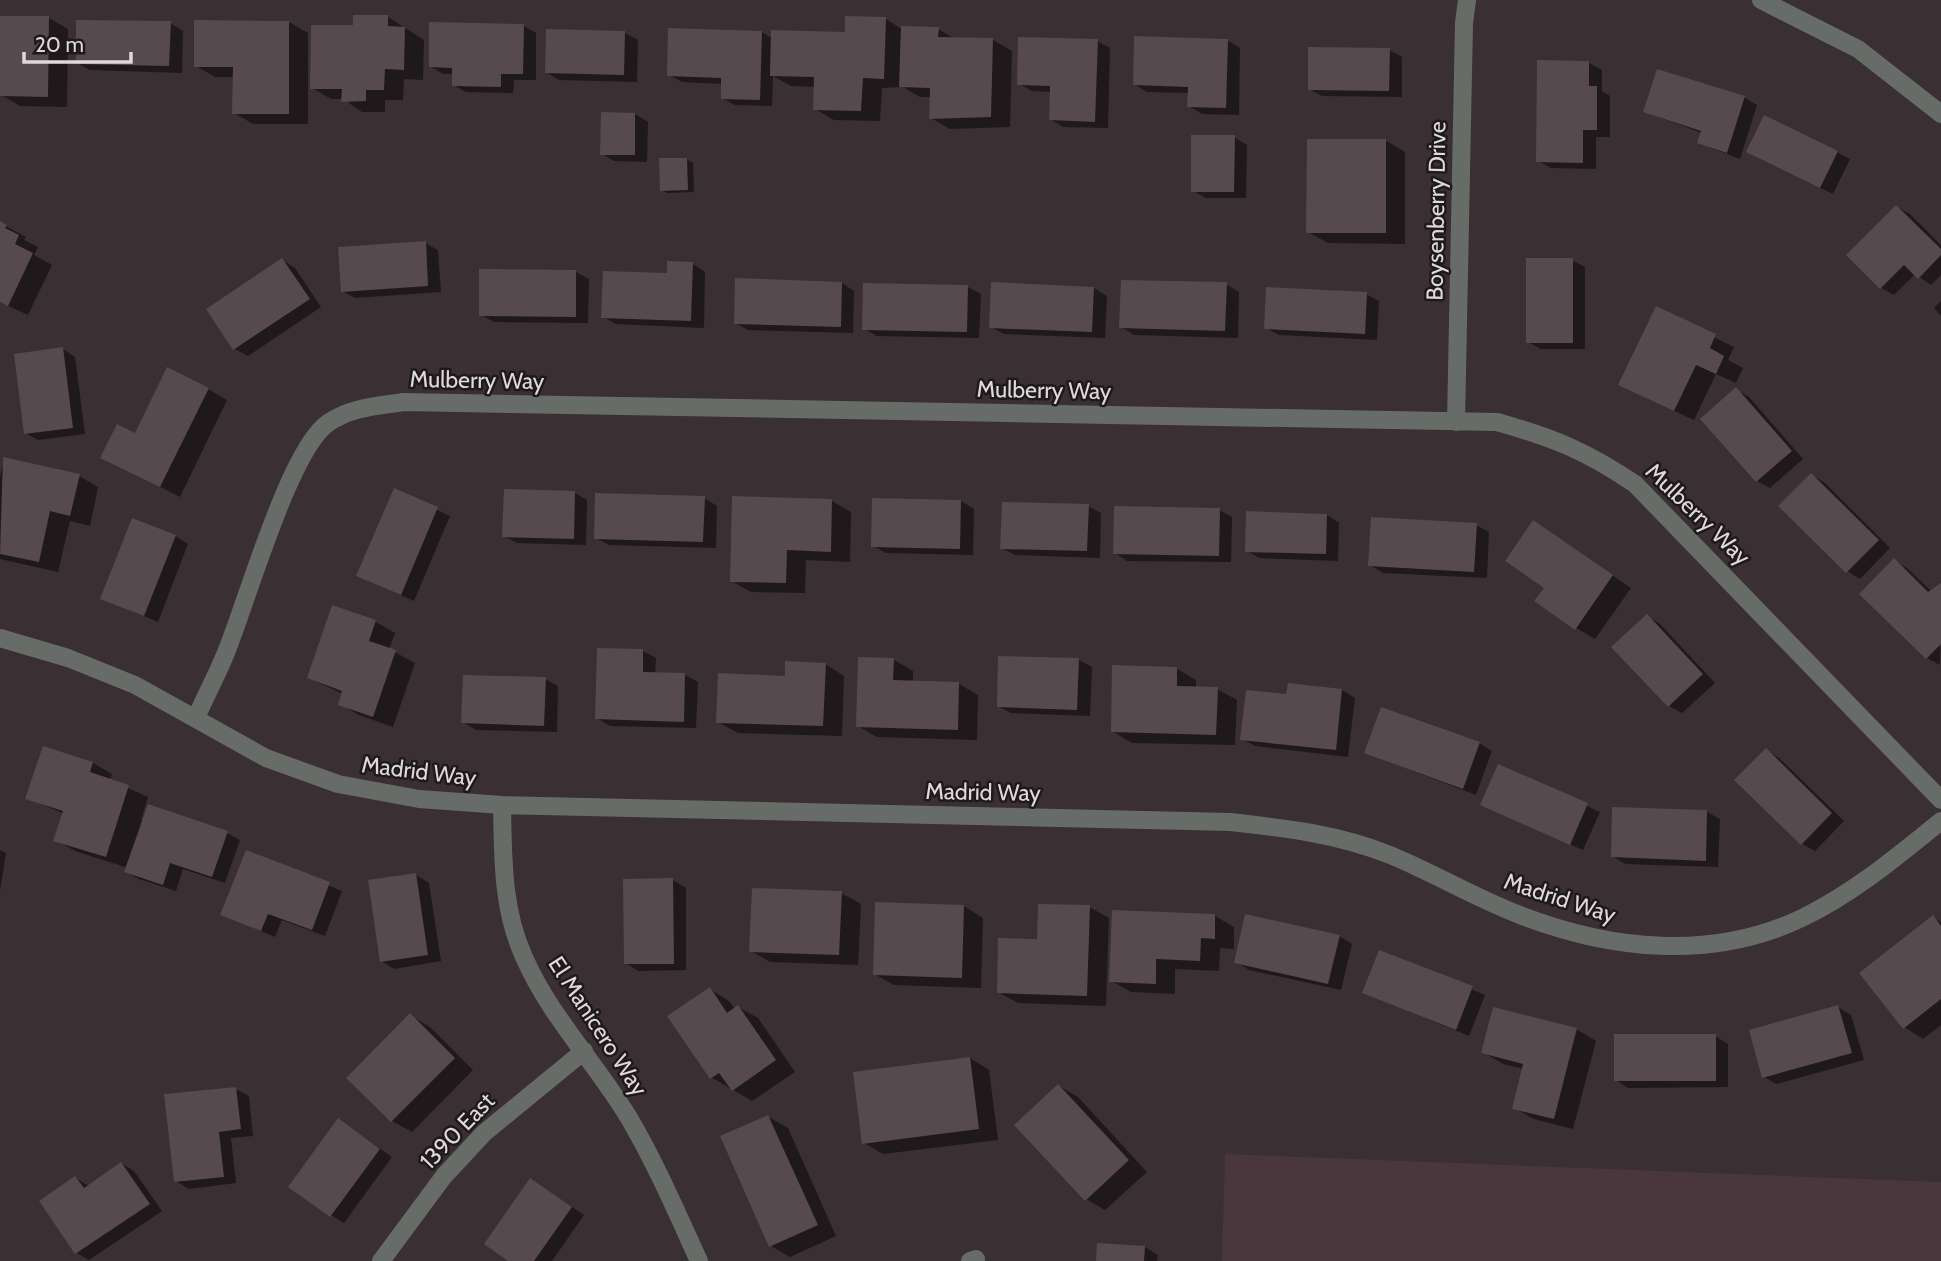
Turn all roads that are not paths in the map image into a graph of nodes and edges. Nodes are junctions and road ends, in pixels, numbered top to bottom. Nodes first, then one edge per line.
1 (1467, 0) edge
2 (1761, 0) edge
3 (1941, 114) edge
4 (1456, 422) junction
5 (0, 638) edge
6 (196, 718) junction
7 (1941, 800) edge
8 (502, 805) junction
9 (1941, 821) edge
10 (584, 1051) junction
11 (381, 1261) edge
12 (699, 1261) edge

1 - 4 street, Boysenberry Drive
2 - 3 street
4 - 6 street, Mulberry Way
4 - 7 street, Mulberry Way
5 - 6 street, Madrid Way
6 - 8 street, Madrid Way
8 - 9 street, Madrid Way
8 - 10 street, El Manicero Way
10 - 11 street, 1390 East
10 - 12 street, El Manicero Way

